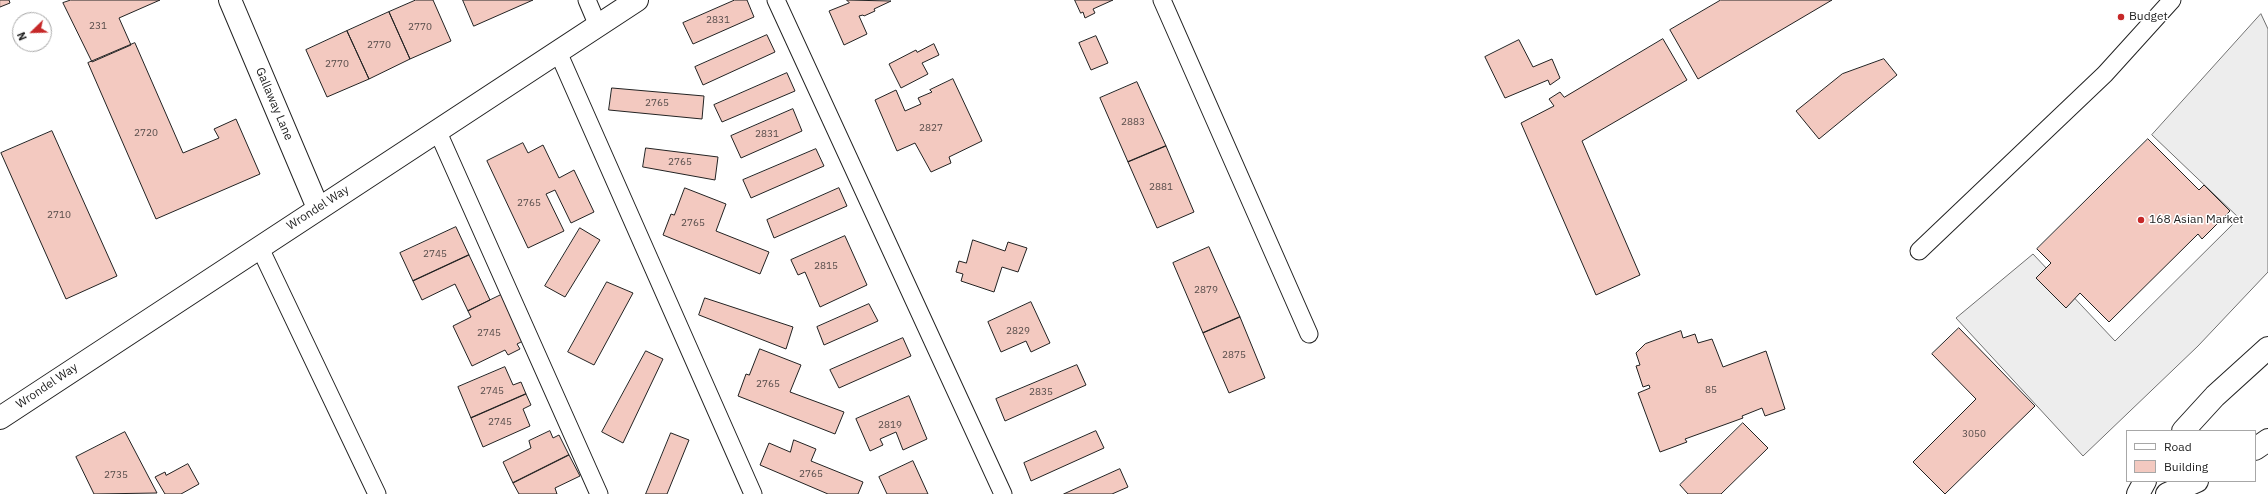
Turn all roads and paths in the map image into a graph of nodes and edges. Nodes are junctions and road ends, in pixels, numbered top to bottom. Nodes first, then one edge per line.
1 (230, 0) edge
2 (587, 0) edge
3 (637, 0) edge
4 (776, 0) edge
5 (1162, 0) edge
6 (2172, 0) edge
7 (598, 26) junction
8 (558, 52) junction
9 (437, 130) junction
10 (318, 208) junction
11 (259, 246) junction
12 (1919, 251) dead end
13 (1309, 334) dead end
14 (2268, 348) edge
15 (0, 418) edge
16 (2184, 430) edge
17 (2268, 440) edge
18 (2256, 448) edge
19 (2144, 482) edge
20 (2195, 482) edge
21 (377, 494) edge
22 (599, 494) edge
23 (753, 494) edge
24 (1002, 494) edge
25 (2138, 494) edge
26 (2167, 494) edge

1 - 10 street, Gallaway Lane
2 - 7 lane
3 - 7 street, Wrondel Way
4 - 24 lane
5 - 13 lane
6 - 12 lane
7 - 8 street, Wrondel Way
8 - 9 street, Wrondel Way
8 - 23 lane
9 - 10 street, Wrondel Way
9 - 22 lane
10 - 11 street, Wrondel Way
11 - 15 street, Wrondel Way
11 - 21 lane
14 - 16 street
17 - 18 street
19 - 25 street
20 - 26 street

